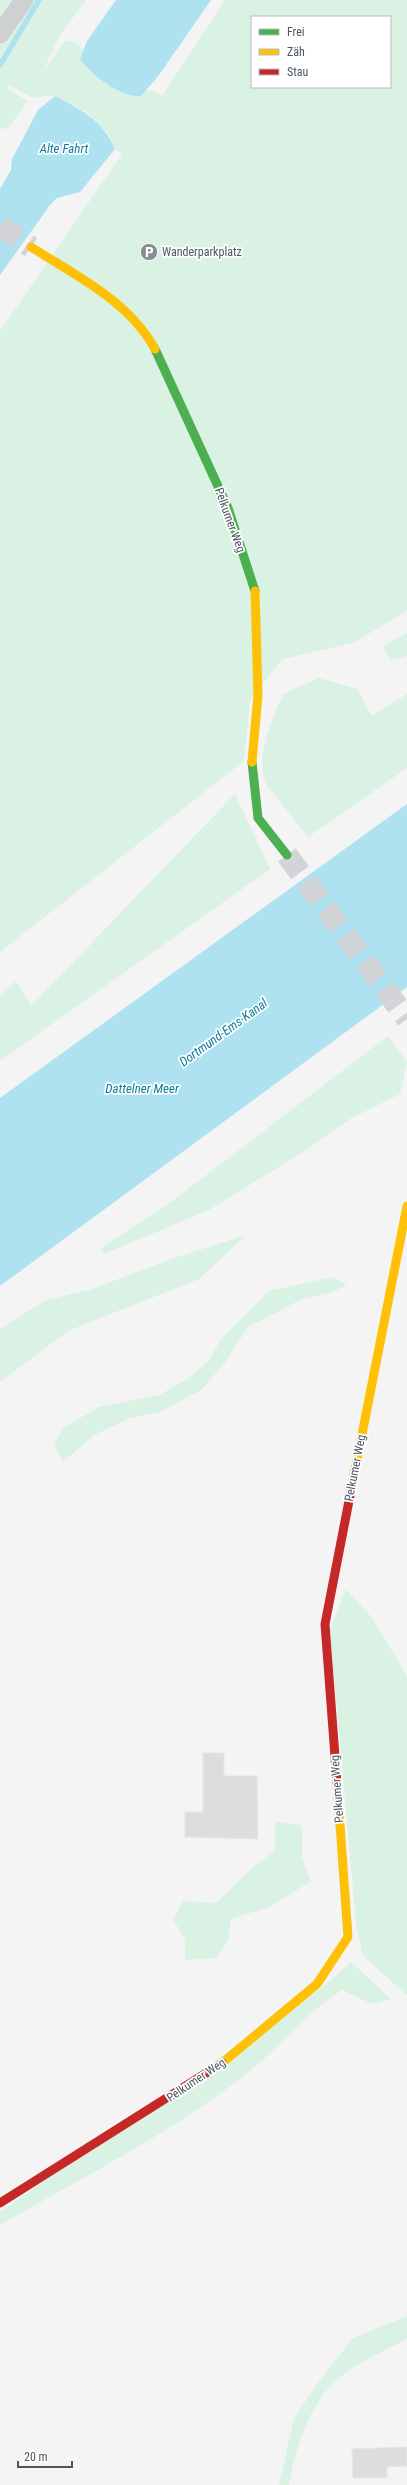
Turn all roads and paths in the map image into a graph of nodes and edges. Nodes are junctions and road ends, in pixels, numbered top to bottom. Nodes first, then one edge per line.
1 (24, 0) edge
2 (0, 34) edge
3 (31, 247) tunnel mouth
4 (287, 855) tunnel mouth
5 (407, 1206) edge
6 (0, 2203) edge

1 - 2 street
3 - 4 street, Pelkumer Weg
5 - 6 street, Pelkumer Weg

